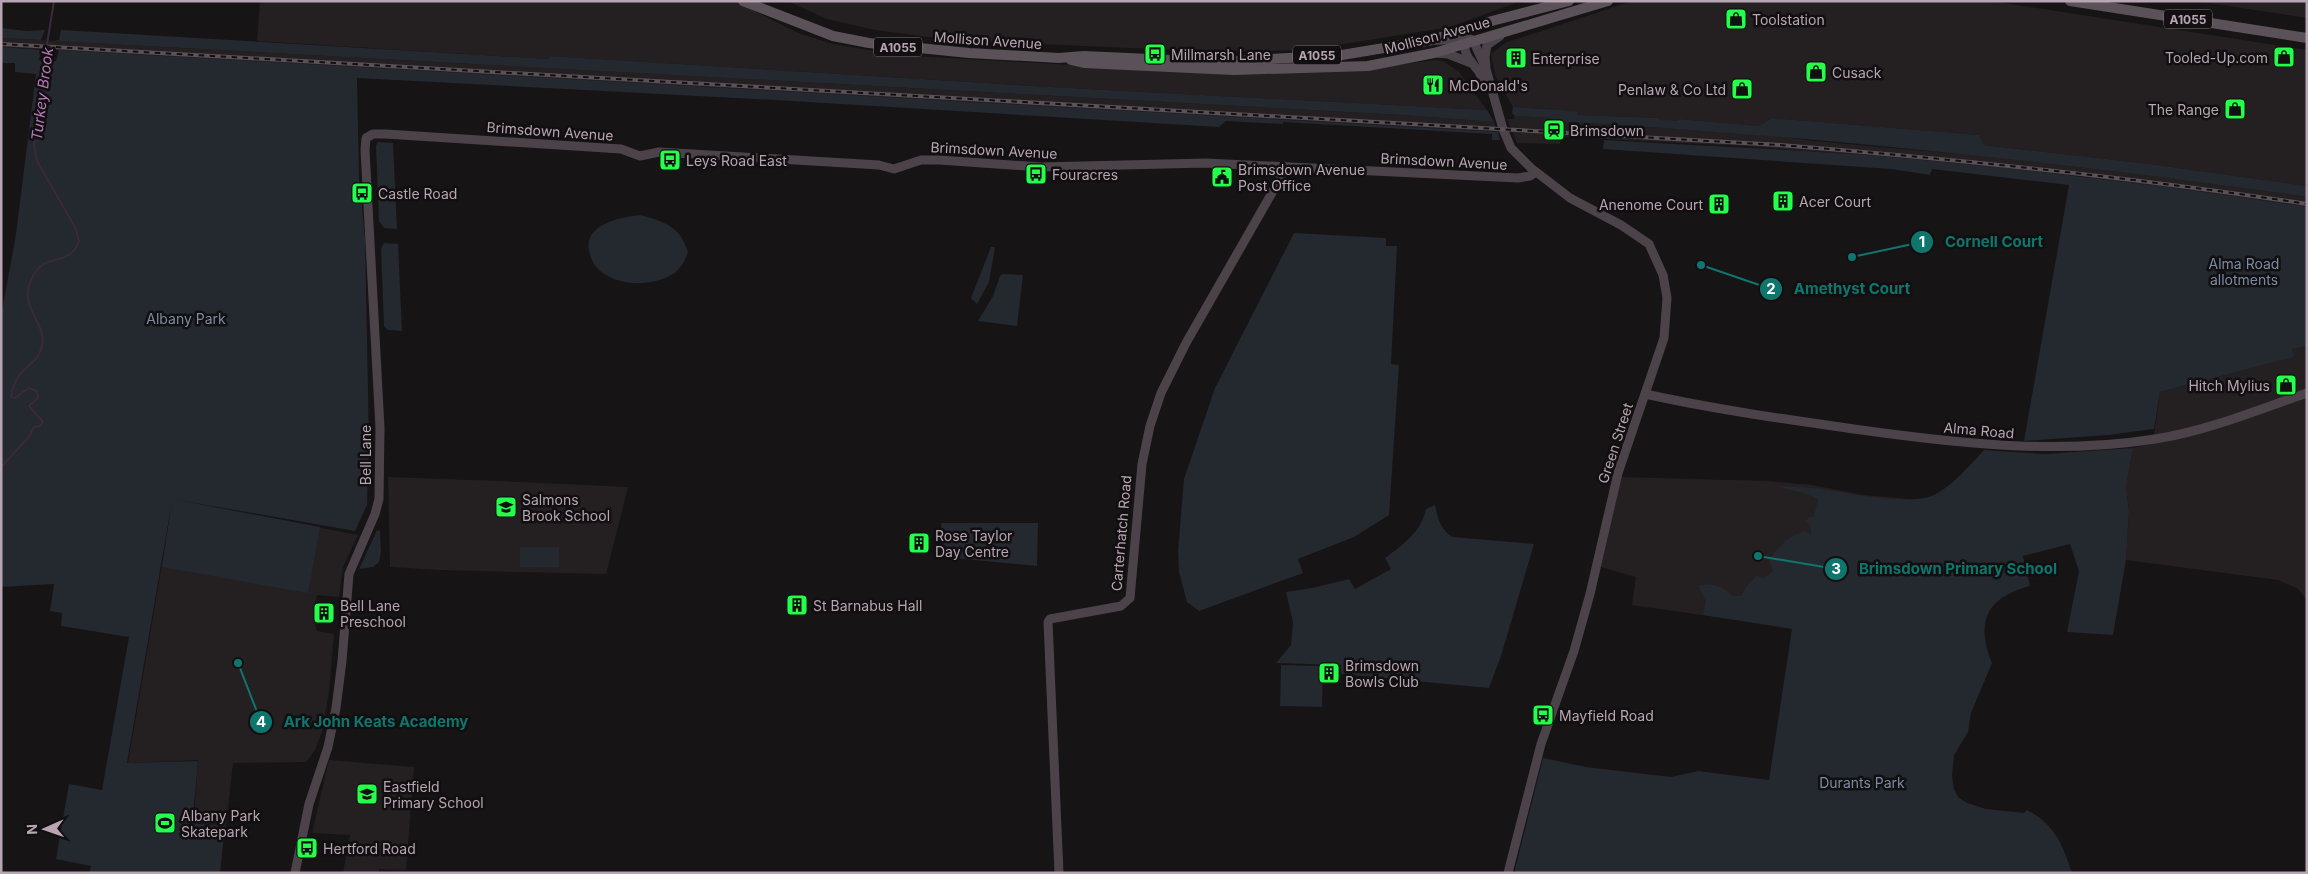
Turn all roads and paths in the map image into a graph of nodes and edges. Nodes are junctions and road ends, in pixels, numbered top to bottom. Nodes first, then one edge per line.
1 (743, 1) edge
2 (1569, 1) edge
3 (1608, 1) edge
4 (2070, 1) edge
5 (1508, 30) junction
6 (1468, 38) junction
7 (2307, 38) edge
8 (1434, 52) junction
9 (1059, 58) junction
10 (1471, 63) junction
11 (1486, 69) junction
12 (1492, 90) junction
13 (366, 138) joint
14 (1284, 166) junction
15 (1536, 172) junction
16 (2307, 393) edge
17 (1644, 394) junction
18 (295, 873) edge
19 (1059, 873) edge
20 (1508, 873) edge

1 - 9 main road, Mollison Avenue / A1055
2 - 6 main road, Mollison Avenue / A1055
3 - 5 main road, Mollison Avenue / A1055
4 - 7 main road, A1055
5 - 6 main road, Mollison Avenue / A1055
5 - 11 street
6 - 8 main road, Mollison Avenue / A1055
6 - 9 main road, Mollison Avenue / A1055
6 - 10 street, Green Street
6 - 11 street, Green Street
8 - 9 main road, Mollison Avenue / A1055
8 - 10 street
10 - 12 street, Green Street
11 - 12 street, Green Street
12 - 15 street, Green Street
13 - 14 street, Brimsdown Avenue
13 - 18 street, Bell Lane
14 - 15 street, Brimsdown Avenue
14 - 19 street, Carterhatch Road
15 - 17 street, Green Street
16 - 17 street, Alma Road
17 - 20 street, Green Street

